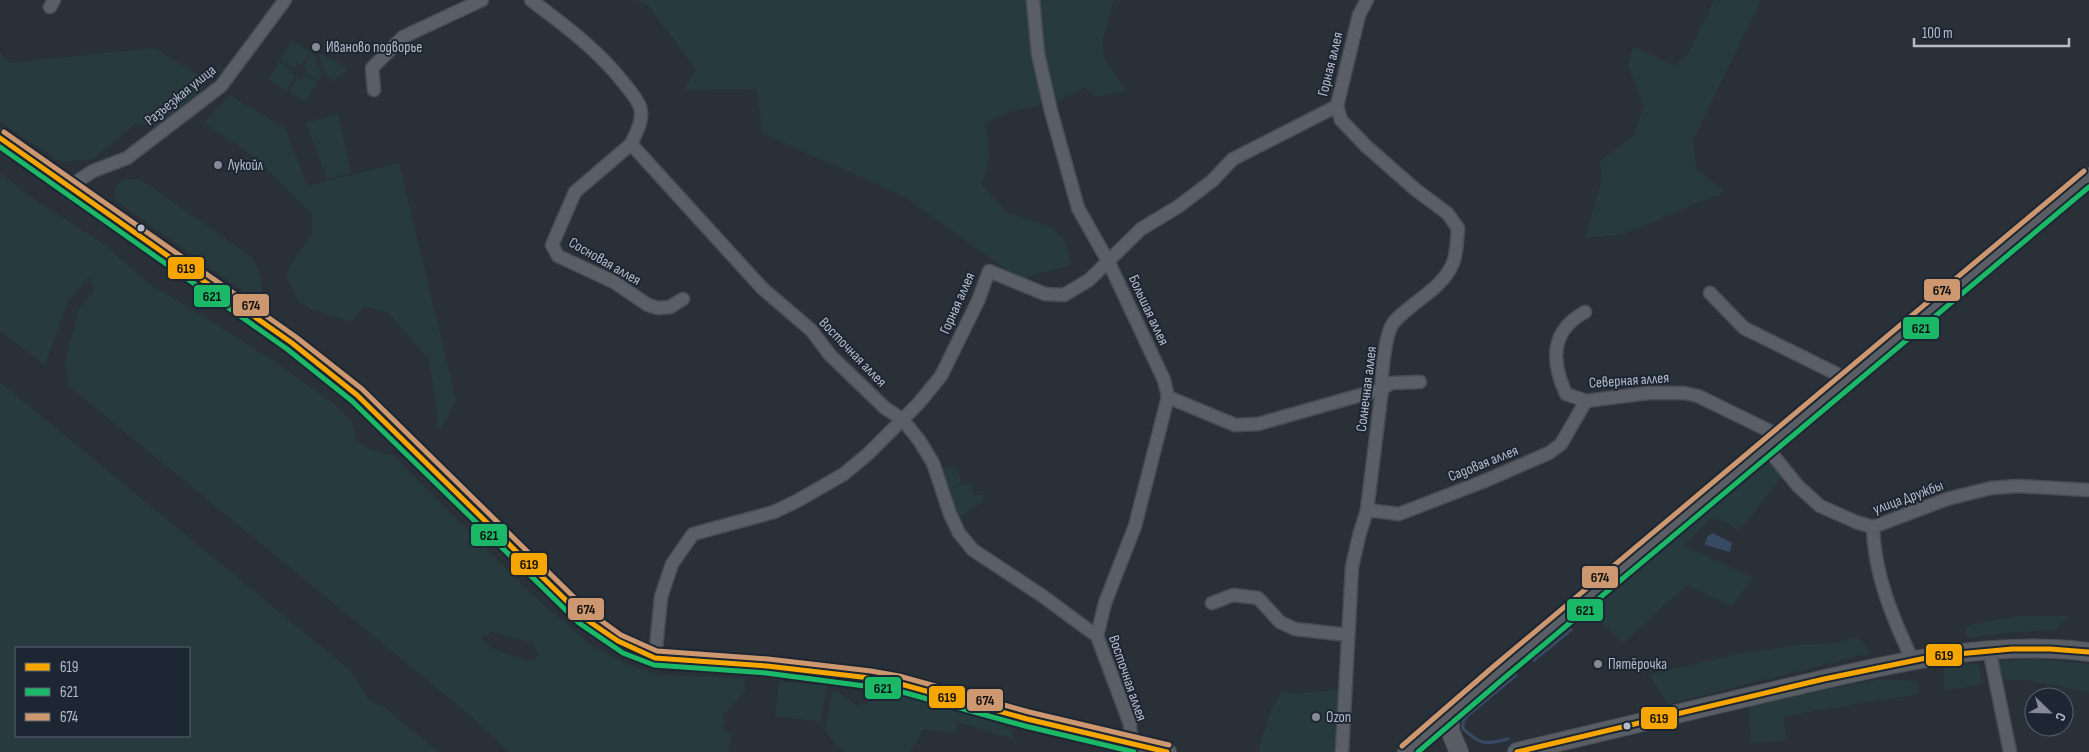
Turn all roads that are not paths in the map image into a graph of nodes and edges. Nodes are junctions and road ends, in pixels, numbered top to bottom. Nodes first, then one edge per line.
1 (285, 0) edge
2 (482, 0) edge
3 (531, 0) edge
4 (1033, 0) edge
5 (1367, 0) edge
6 (374, 90) dead end
7 (1337, 106) junction
8 (0, 138) edge
9 (631, 144) junction
10 (2089, 177) edge
11 (70, 186) junction
12 (1109, 263) junction
13 (1710, 293) dead end
14 (683, 299) dead end
15 (1585, 312) dead end
16 (1849, 380) junction
17 (1420, 382) dead end
18 (1382, 389) junction
19 (1168, 397) junction
20 (1586, 401) junction
21 (902, 419) junction
22 (1782, 437) junction
23 (1767, 448) junction
24 (2089, 490) edge
25 (1367, 510) junction
26 (1873, 528) junction
27 (1212, 604) dead end
28 (1348, 635) junction
29 (1097, 636) junction
30 (1989, 649) junction
31 (2089, 652) edge
32 (655, 658) junction
33 (1913, 660) junction
34 (1450, 714) junction
35 (1131, 743) junction
36 (1167, 752) edge
37 (1342, 752) edge
38 (1407, 752) edge
39 (1459, 752) edge
40 (1517, 752) edge
41 (2010, 752) edge

1 - 11 street, Разъезжая улица
2 - 6 street
3 - 9 street
4 - 12 street, Большая аллея
5 - 7 street, Горная аллея
7 - 12 street, Горная аллея
7 - 18 street, Солнечная аллея
8 - 11 main road
9 - 14 street, Сосновая аллея
9 - 21 street, Восточная аллея
10 - 16 main road
11 - 32 main road
12 - 19 street, Большая аллея
12 - 21 street, Горная аллея
13 - 16 street
15 - 20 street, Северная аллея
16 - 22 main road
17 - 18 street
18 - 19 street
18 - 25 street, Солнечная аллея
19 - 29 street
20 - 22 street, Северная аллея
20 - 25 street, Садовая аллея
21 - 29 street, Восточная аллея
21 - 32 street, Горная аллея
22 - 23 main road
23 - 26 street, улица Дружбы
23 - 34 main road
24 - 26 street, улица Дружбы
25 - 28 street, Солнечная аллея
26 - 33 street
27 - 28 street
28 - 37 street, Солнечная аллея
29 - 35 street, Восточная аллея
30 - 31 main road
30 - 33 main road
30 - 41 street
32 - 35 main road
33 - 40 main road
34 - 38 main road
34 - 39 main road
35 - 36 main road

